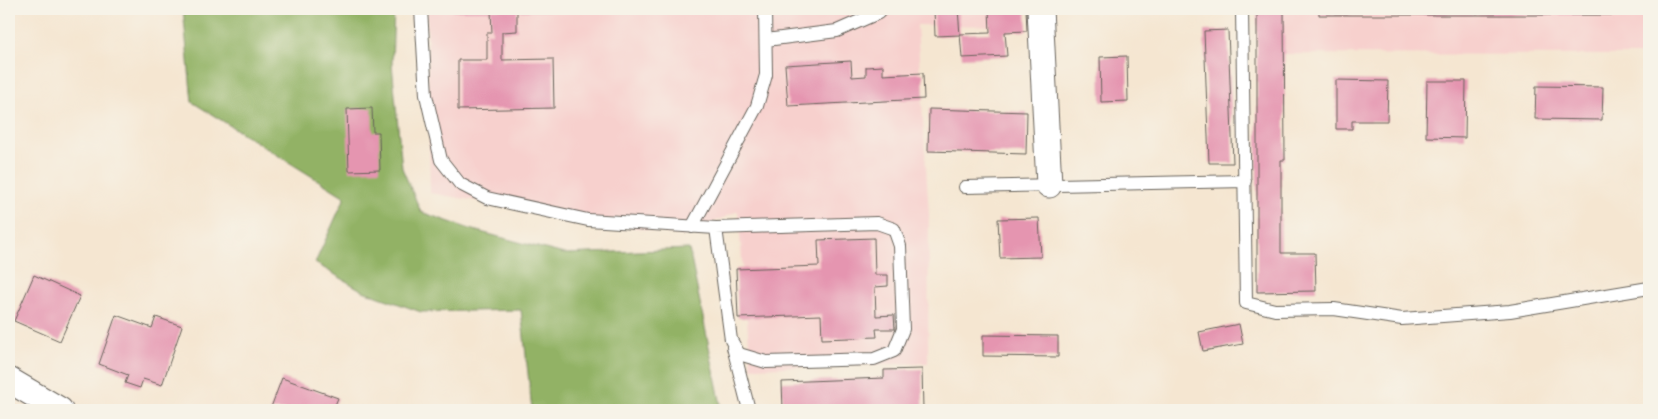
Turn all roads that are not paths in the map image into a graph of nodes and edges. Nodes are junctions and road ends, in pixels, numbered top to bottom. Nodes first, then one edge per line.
1 (421, 9) edge
2 (765, 9) edge
3 (882, 9) edge
4 (1040, 9) edge
5 (1242, 9) edge
6 (766, 40) junction
7 (1245, 181) junction
8 (1048, 185) junction
9 (965, 187) dead end
10 (692, 226) junction
11 (716, 228) junction
12 (1649, 288) edge
13 (731, 340) junction
14 (9, 380) edge
15 (60, 410) edge
16 (749, 410) edge

1 - 10 lane
2 - 6 lane
3 - 6 lane
4 - 8 street
5 - 7 lane
6 - 10 lane
7 - 8 lane
7 - 12 lane
8 - 9 lane
10 - 11 lane
11 - 13 lane
11 - 13 lane
13 - 16 lane
14 - 15 street

